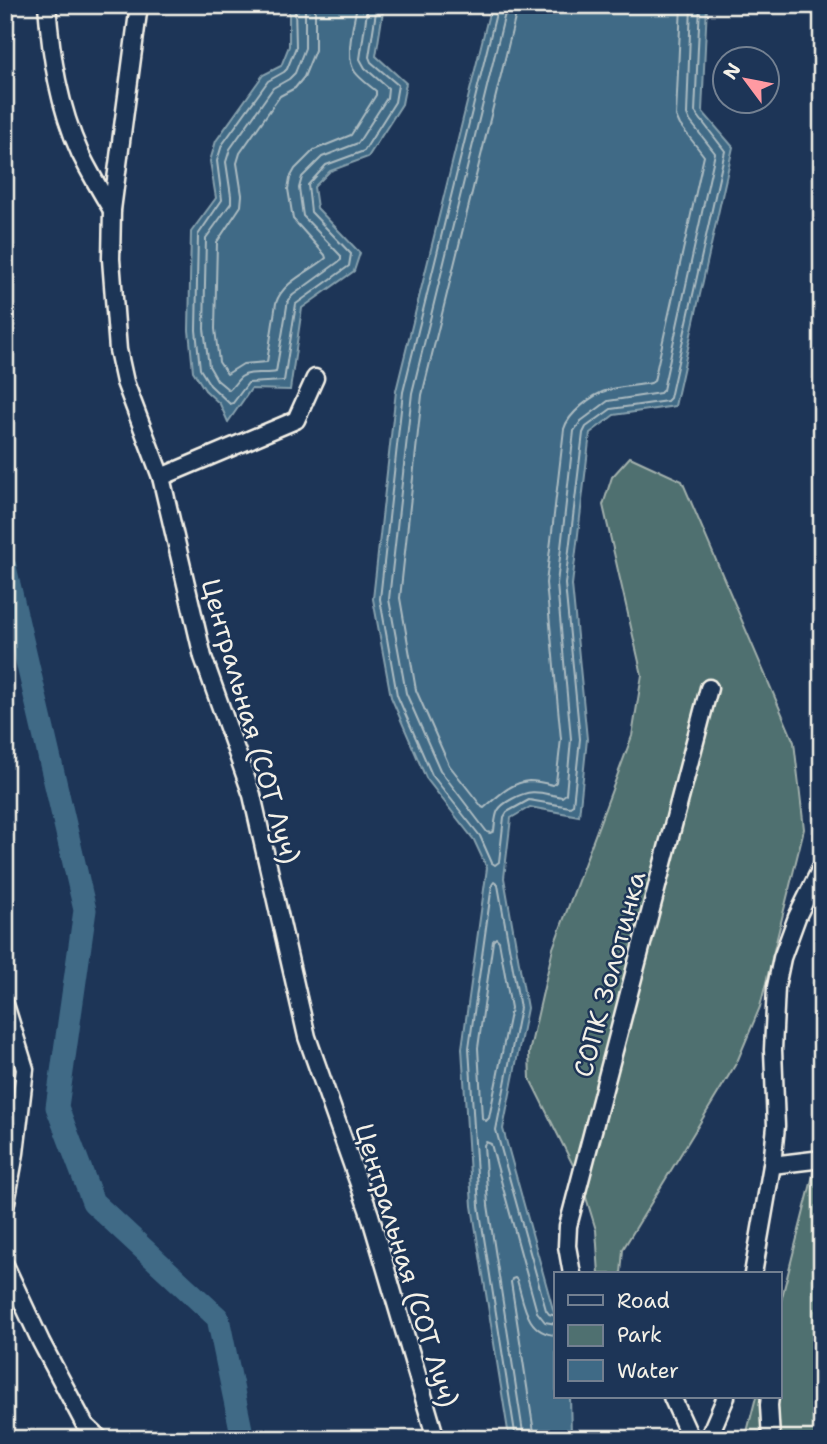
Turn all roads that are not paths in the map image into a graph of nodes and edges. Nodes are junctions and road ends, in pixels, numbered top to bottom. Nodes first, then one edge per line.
1 (47, 5) edge
2 (139, 5) edge
3 (112, 211) junction
4 (315, 378) dead end
5 (161, 477) junction
6 (709, 688) dead end
7 (822, 866) edge
8 (5, 1004) edge
9 (822, 1159) edge
10 (772, 1165) junction
11 (5, 1208) edge
12 (5, 1265) edge
13 (572, 1272) edge
14 (753, 1272) edge
15 (672, 1398) edge
16 (726, 1398) edge
17 (770, 1398) edge
18 (100, 1439) edge
19 (436, 1439) edge
20 (691, 1439) edge
21 (708, 1439) edge
22 (771, 1439) edge

1 - 3 street
2 - 3 street, Центральная (СОТ Луч)
3 - 5 street, Центральная (СОТ Луч)
4 - 5 street
5 - 19 street, Центральная (СОТ Луч)
6 - 13 street, СОПК Золотинка
7 - 10 street
8 - 11 street
9 - 10 street
10 - 14 street
12 - 18 street
15 - 20 street
16 - 21 street
17 - 22 street

